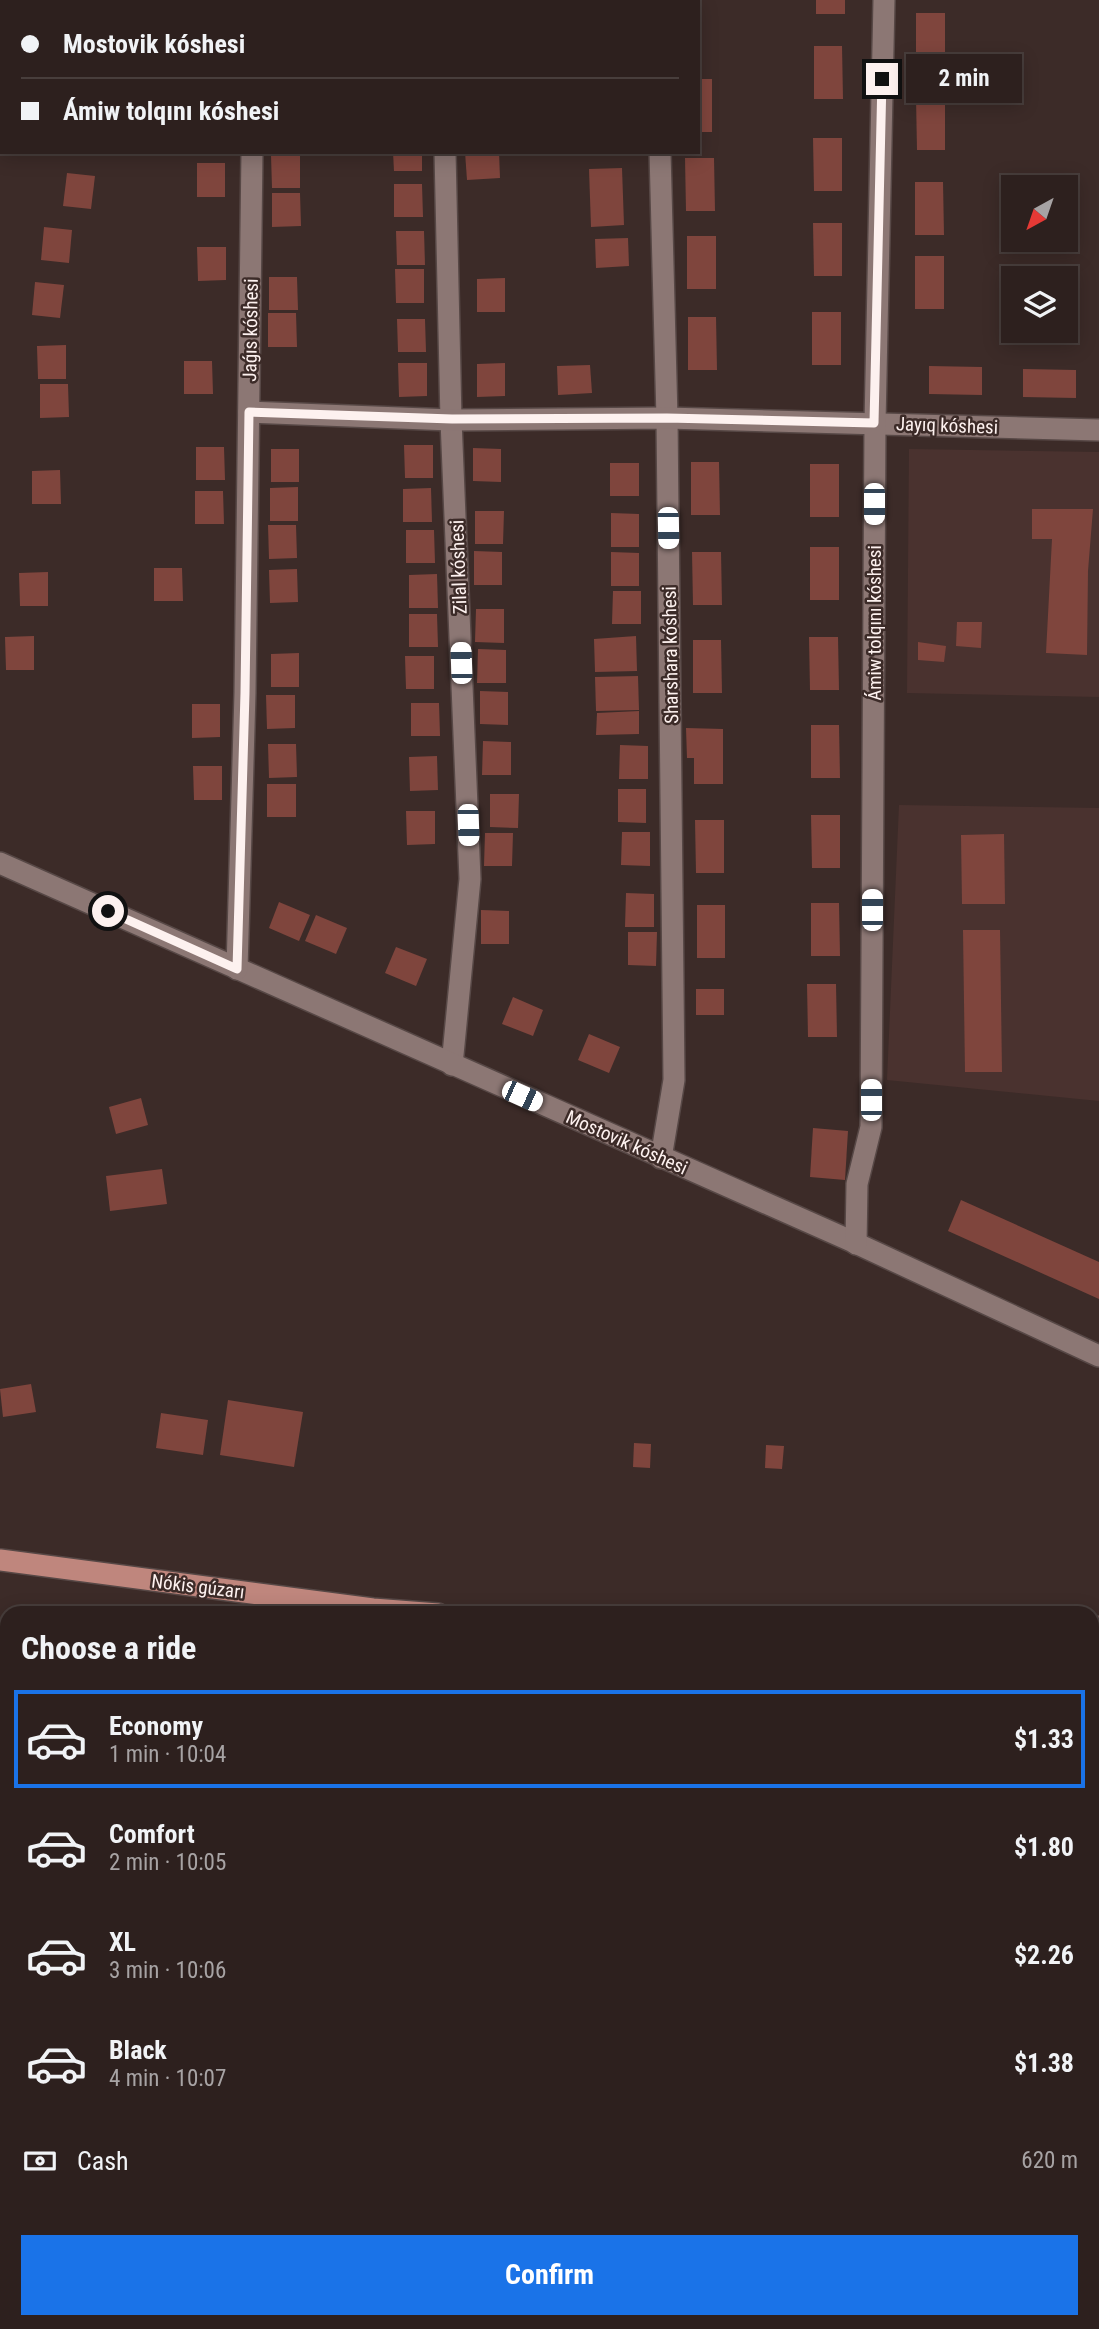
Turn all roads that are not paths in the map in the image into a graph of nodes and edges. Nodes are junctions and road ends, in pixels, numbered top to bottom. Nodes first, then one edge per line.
1 (884, 0) edge
2 (252, 154) edge
3 (445, 154) edge
4 (660, 154) edge
5 (249, 412) junction
6 (667, 418) junction
7 (452, 419) junction
8 (874, 423) junction
9 (1099, 430) edge
10 (0, 863) edge
11 (237, 969) junction
12 (452, 1065) junction
13 (661, 1158) junction
14 (856, 1244) junction
15 (1099, 1356) edge
16 (0, 1560) edge
17 (350, 1606) edge

1 - 8 street, Ámiw tolqını kóshesi
2 - 5 street, Jaǵıs kóshesi
3 - 7 street, Zilal kóshesi
4 - 6 street, Sharshara kóshesi
5 - 7 street, Jayıq kóshesi
5 - 11 street, Jaǵıs kóshesi
6 - 7 street, Jayıq kóshesi
6 - 8 street, Jayıq kóshesi
6 - 13 street, Sharshara kóshesi
7 - 12 street, Zilal kóshesi
8 - 9 street, Jayıq kóshesi
8 - 14 street, Ámiw tolqını kóshesi
10 - 11 street, Mostovik kóshesi
11 - 12 street, Mostovik kóshesi
12 - 13 street, Mostovik kóshesi
13 - 14 street, Mostovik kóshesi
14 - 15 street, Mostovik kóshesi
16 - 17 main road, Nókis gúzarı

